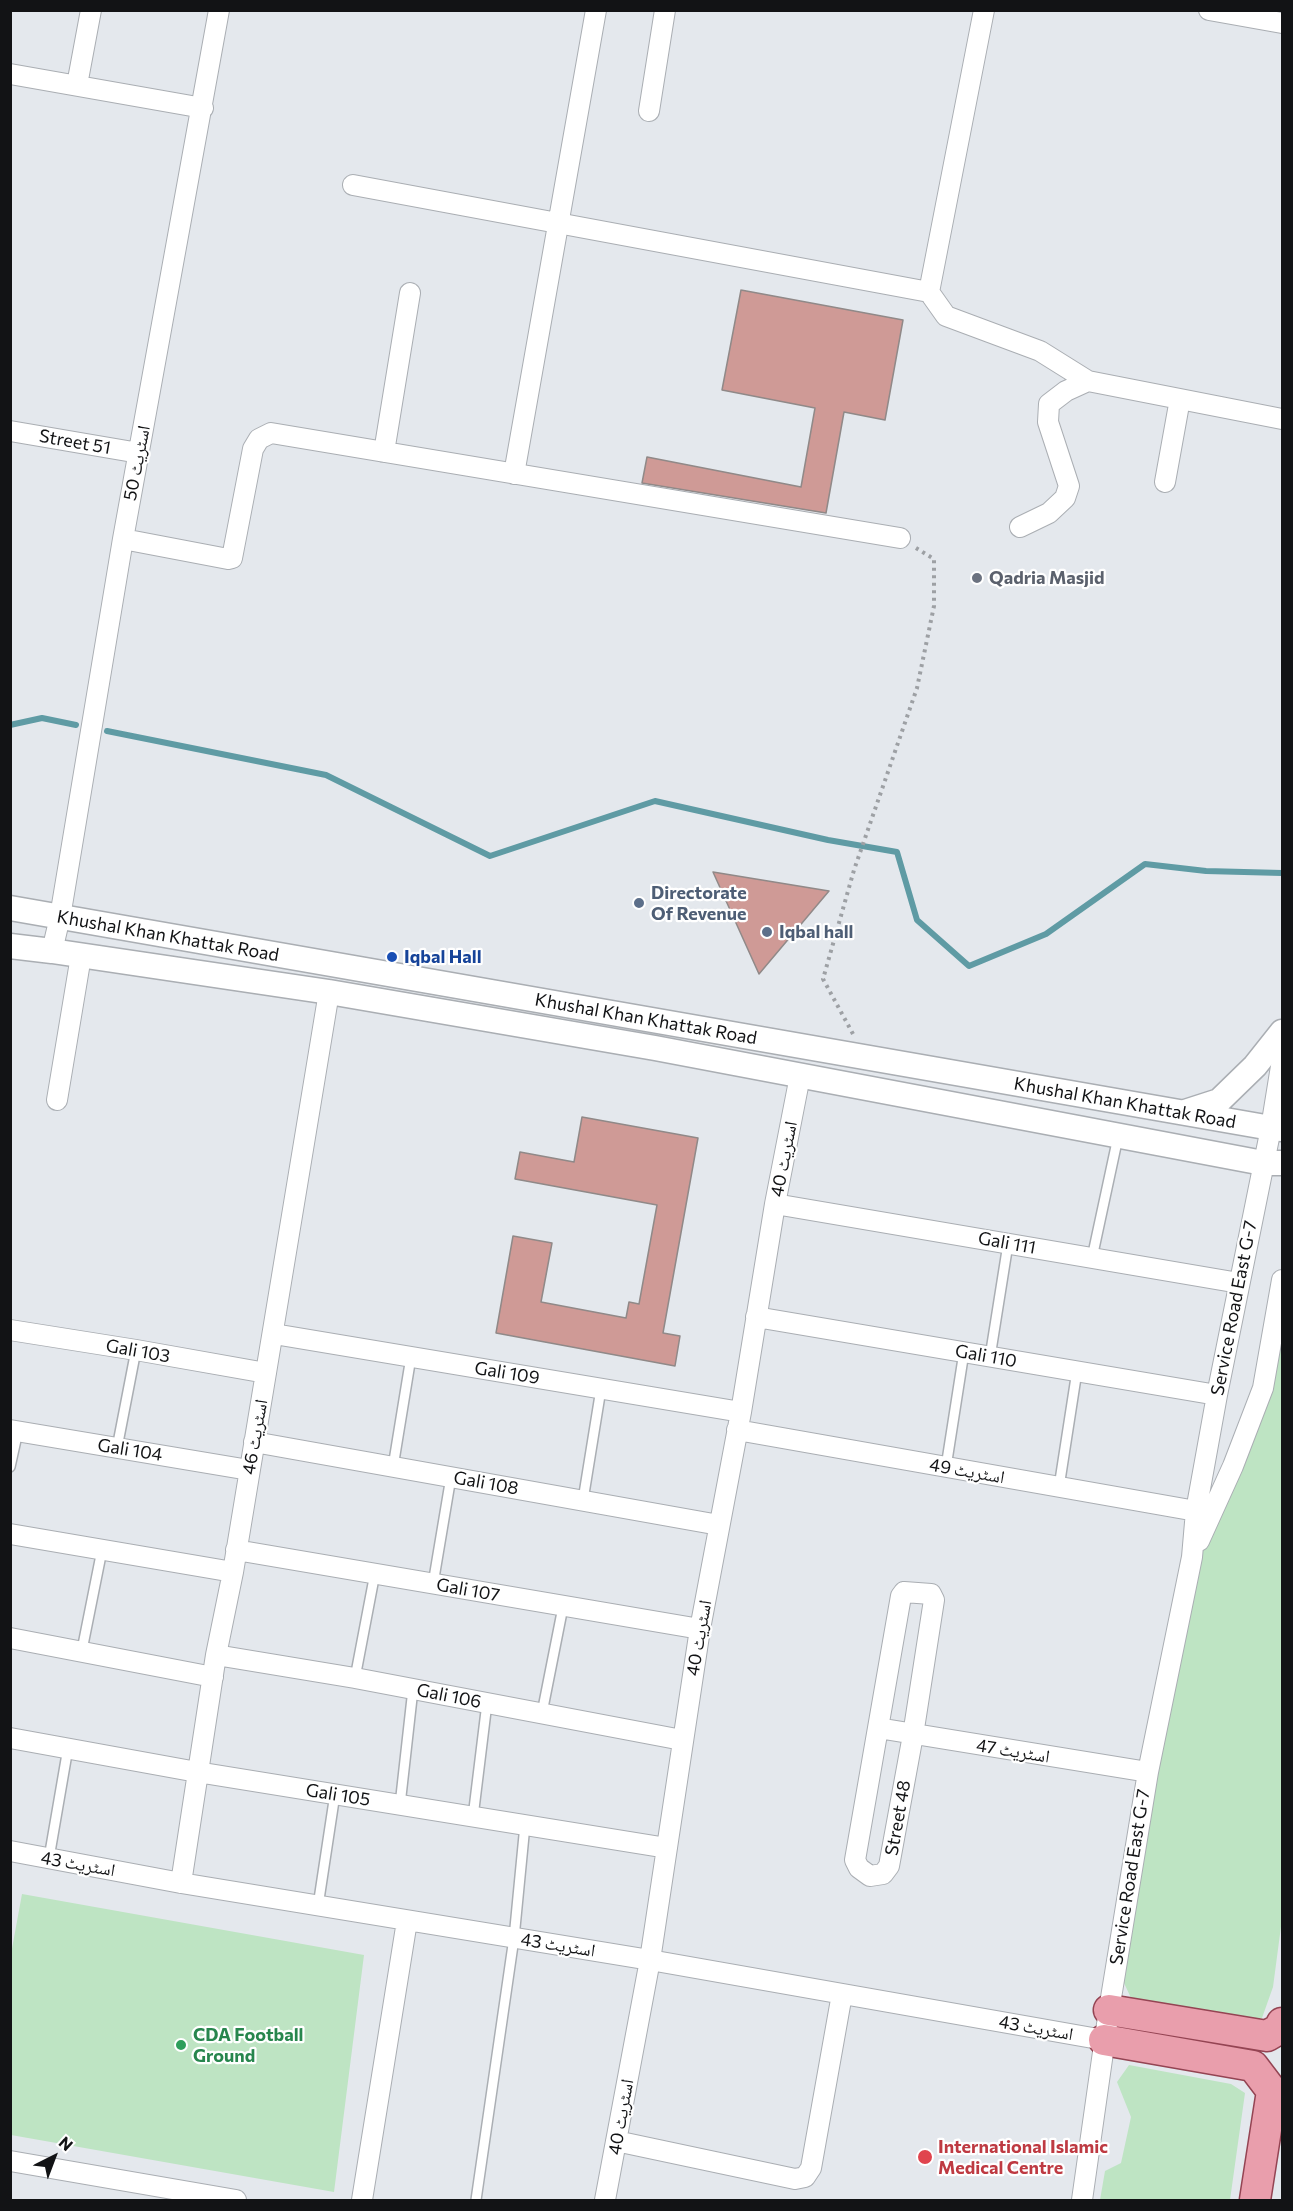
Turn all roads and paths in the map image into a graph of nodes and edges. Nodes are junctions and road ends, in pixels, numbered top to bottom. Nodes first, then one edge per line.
1 (91, 10) edge
2 (219, 10) edge
3 (596, 10) edge
4 (665, 10) edge
5 (984, 10) edge
6 (1209, 10) edge
7 (1282, 23) edge
8 (10, 74) edge
9 (77, 85) junction
10 (203, 108) junction
11 (649, 111) dead end
12 (353, 185) dead end
13 (559, 222) junction
14 (929, 292) junction
15 (410, 293) dead end
16 (1088, 381) junction
17 (1180, 399) junction
18 (1282, 419) edge
19 (10, 431) edge
20 (384, 452) junction
21 (139, 453) junction
22 (514, 474) junction
23 (1165, 482) dead end
24 (1020, 527) dead end
25 (900, 538) joint
26 (123, 539) junction
27 (10, 908) edge
28 (60, 917) junction
29 (10, 946) edge
30 (52, 951) junction
31 (81, 956) junction
32 (329, 992) junction
33 (658, 1021) junction
34 (1282, 1032) edge
35 (655, 1048) junction
36 (866, 1058) junction
37 (1282, 1060) edge
38 (800, 1076) junction
39 (57, 1100) dead end
40 (1183, 1113) junction
41 (1277, 1128) edge
42 (1118, 1136) junction
43 (1273, 1163) edge
44 (775, 1204) junction
45 (1008, 1244) junction
46 (1092, 1258) junction
47 (1282, 1280) edge
48 (1239, 1282) junction
49 (756, 1317) junction
50 (10, 1330) edge
51 (274, 1334) junction
52 (136, 1350) junction
53 (964, 1352) junction
54 (411, 1357) junction
55 (990, 1357) junction
56 (1077, 1371) junction
57 (266, 1373) junction
58 (601, 1389) junction
59 (1217, 1395) junction
60 (739, 1421) junction
61 (14, 1431) edge
62 (254, 1442) junction
63 (117, 1448) junction
64 (10, 1467) edge
65 (393, 1467) junction
66 (946, 1467) junction
67 (249, 1470) junction
68 (451, 1477) junction
69 (1059, 1487) junction
70 (583, 1500) junction
71 (1196, 1511) junction
72 (719, 1525) junction
73 (10, 1534) edge
74 (102, 1550) junction
75 (236, 1550) junction
76 (1191, 1557) junction
77 (233, 1572) junction
78 (375, 1573) junction
79 (434, 1584) junction
80 (562, 1606) junction
81 (700, 1629) junction
82 (10, 1638) edge
83 (82, 1650) junction
84 (216, 1655) junction
85 (213, 1677) junction
86 (355, 1678) junction
87 (413, 1689) junction
88 (487, 1703) junction
89 (542, 1713) junction
90 (878, 1728) junction
91 (913, 1735) junction
92 (10, 1738) edge
93 (682, 1740) junction
94 (68, 1748) junction
95 (197, 1772) junction
96 (1148, 1772) junction
97 (335, 1794) junction
98 (400, 1805) junction
99 (473, 1817) junction
100 (525, 1825) junction
101 (667, 1848) junction
102 (10, 1851) edge
103 (49, 1858) junction
104 (181, 1883) junction
105 (318, 1906) junction
106 (407, 1921) junction
107 (514, 1938) junction
108 (650, 1960) junction
109 (842, 1994) junction
110 (1109, 2010) junction
111 (1282, 2023) edge
112 (1104, 2040) junction
113 (616, 2141) junction
114 (10, 2161) edge
115 (236, 2200) edge
116 (362, 2200) edge
117 (476, 2200) edge
118 (605, 2200) edge
119 (1082, 2200) edge
120 (1255, 2200) edge

1 - 9 street
2 - 10 street, اسٹریٹ 50
3 - 13 street
4 - 11 street
5 - 14 street
6 - 7 street
8 - 9 street
9 - 10 street
10 - 21 street, اسٹریٹ 50
12 - 13 street
13 - 14 street
13 - 22 street
14 - 16 street
15 - 20 street
16 - 17 street
16 - 24 street
17 - 18 street
17 - 23 street
19 - 21 street, Street 51
20 - 22 street
20 - 26 street
21 - 26 street, اسٹریٹ 50
22 - 25 street
25 - 36 path
26 - 28 street, اسٹریٹ 50
27 - 28 street, Khushal Khan Khattak Road
28 - 30 street, اسٹریٹ 50
28 - 33 street, Khushal Khan Khattak Road
29 - 30 street, Khushal Khan Khattak Road
30 - 31 street, Khushal Khan Khattak Road
31 - 32 street, Khushal Khan Khattak Road
31 - 39 street
32 - 35 street, Khushal Khan Khattak Road
32 - 51 street, اسٹریٹ 46
33 - 35 street
33 - 36 street, Khushal Khan Khattak Road
34 - 40 street
35 - 38 street, Khushal Khan Khattak Road
36 - 40 street, Khushal Khan Khattak Road
37 - 41 street, Service Road East G-7
38 - 42 street, Khushal Khan Khattak Road
38 - 44 street, اسٹریٹ 40
40 - 41 street, Khushal Khan Khattak Road
41 - 43 street, Service Road East G-7
42 - 43 street, Khushal Khan Khattak Road
42 - 46 lane
43 - 48 street, Service Road East G-7
44 - 45 street, Gali 111
44 - 49 street, اسٹریٹ 40
45 - 46 street, Gali 111
45 - 55 lane
46 - 48 street, Gali 111
47 - 76 street, Service Road East G-7
48 - 59 street, Service Road East G-7
49 - 53 street, Gali 110
49 - 60 street, اسٹریٹ 40
50 - 52 street, Gali 103
51 - 54 street, Gali 109
51 - 57 street, اسٹریٹ 46
52 - 57 street, Gali 103
52 - 63 lane
53 - 55 street, Gali 110
53 - 66 lane
54 - 58 street, Gali 109
54 - 65 lane
55 - 56 street, Gali 110
56 - 59 street, Gali 110
56 - 69 lane
57 - 62 street, اسٹریٹ 46
58 - 60 street, Gali 109
58 - 70 lane
59 - 71 street, Service Road East G-7
60 - 66 street, اسٹریٹ 49
60 - 72 street, اسٹریٹ 40
61 - 63 street, Gali 104
61 - 64 lane
62 - 65 street, Gali 108
62 - 67 street, اسٹریٹ 46
63 - 67 street, Gali 104
65 - 68 street, Gali 108
66 - 69 street, اسٹریٹ 49
67 - 75 street, اسٹریٹ 46
68 - 70 street, Gali 108
68 - 79 lane
69 - 71 street, اسٹریٹ 49
70 - 72 street, Gali 108
71 - 76 street, Service Road East G-7
72 - 81 street, اسٹریٹ 40
73 - 74 street
74 - 77 street
74 - 83 lane
75 - 77 street, اسٹریٹ 46
75 - 78 street, Gali 107
76 - 96 street, Service Road East G-7
77 - 84 street, اسٹریٹ 46
78 - 79 street, Gali 107
78 - 86 lane
79 - 80 street, Gali 107
80 - 81 street, Gali 107
80 - 89 lane
81 - 93 street, اسٹریٹ 40
82 - 83 street
83 - 85 street
84 - 85 street, اسٹریٹ 46
84 - 86 street, Gali 106
85 - 95 street, اسٹریٹ 46
86 - 87 street, Gali 106
87 - 88 street, Gali 106
87 - 98 lane
88 - 89 street, Gali 106
88 - 99 lane
89 - 93 street, Gali 106
90 - 91 street, اسٹریٹ 47
90 - 91 street, Street 48
90 - 91 street, Street 48
91 - 96 street, اسٹریٹ 47
92 - 94 street, Gali 105
93 - 101 street, اسٹریٹ 40
94 - 95 street, Gali 105
94 - 103 lane
95 - 97 street, Gali 105
95 - 104 street, اسٹریٹ 46
96 - 110 street, Service Road East G-7
97 - 98 street, Gali 105
97 - 105 lane
98 - 99 street, Gali 105
99 - 100 street, Gali 105
100 - 101 street, Gali 105
100 - 107 lane
101 - 108 street, اسٹریٹ 40
102 - 103 street, اسٹریٹ 43
103 - 104 street, اسٹریٹ 43
104 - 105 street, اسٹریٹ 43
105 - 106 street, اسٹریٹ 43
106 - 107 street, اسٹریٹ 43
106 - 116 street
107 - 108 street, اسٹریٹ 43
107 - 117 lane
108 - 109 street, اسٹریٹ 43
108 - 113 street, اسٹریٹ 40
109 - 112 street, اسٹریٹ 43
109 - 113 street
110 - 111 main road
110 - 112 street, Service Road East G-7
112 - 119 street, Service Road East G-7
112 - 120 main road
113 - 118 street, اسٹریٹ 40
114 - 115 street

